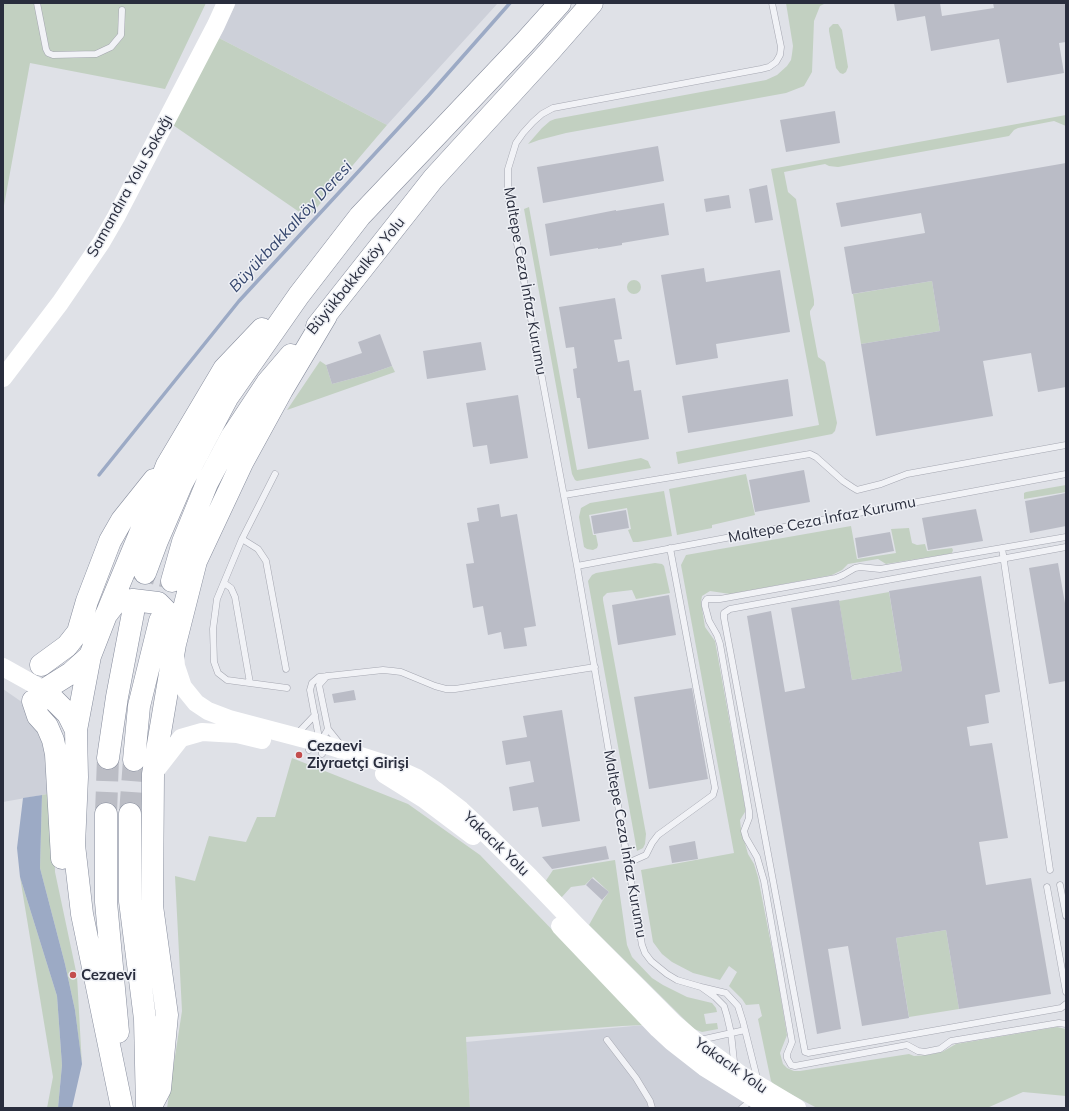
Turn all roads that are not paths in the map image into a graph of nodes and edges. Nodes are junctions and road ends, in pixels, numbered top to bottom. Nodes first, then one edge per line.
1 (37, 3) edge
2 (226, 3) edge
3 (560, 3) edge
4 (592, 3) edge
5 (772, 3) edge
6 (122, 10) dead end
7 (299, 295) junction
8 (326, 316) junction
9 (3, 378) edge
10 (1066, 446) edge
11 (166, 465) junction
12 (275, 474) dead end
13 (1066, 474) edge
14 (564, 495) junction
15 (1066, 537) edge
16 (242, 539) junction
17 (1066, 547) edge
18 (670, 548) junction
19 (1002, 548) junction
20 (1004, 558) junction
21 (577, 566) junction
22 (145, 573) tunnel mouth
23 (172, 581) tunnel mouth
24 (224, 583) junction
25 (133, 613) tunnel mouth
26 (106, 615) junction
27 (160, 621) tunnel mouth
28 (174, 644) junction
29 (90, 656) junction
30 (41, 665) dead end
31 (3, 667) edge
32 (595, 667) junction
33 (286, 669) dead end
34 (327, 676) junction
35 (250, 683) junction
36 (287, 688) dead end
37 (39, 695) junction
38 (315, 715) junction
39 (76, 730) junction
40 (295, 737) junction
41 (320, 744) junction
42 (108, 758) tunnel mouth
43 (134, 760) tunnel mouth
44 (153, 774) junction
45 (77, 777) junction
46 (106, 814) tunnel mouth
47 (130, 814) tunnel mouth
48 (628, 863) junction
49 (1050, 870) dead end
50 (1060, 885) dead end
51 (1047, 886) dead end
52 (82, 914) junction
53 (1066, 916) edge
54 (701, 987) junction
55 (1066, 992) edge
56 (1066, 1004) edge
57 (1066, 1024) edge
58 (745, 1030) junction
59 (731, 1033) junction
60 (607, 1040) dead end
61 (695, 1041) junction
62 (735, 1070) junction
63 (749, 1096) edge
64 (123, 1108) edge
65 (147, 1108) edge
66 (150, 1108) edge
67 (652, 1108) edge
68 (770, 1108) edge
69 (797, 1108) edge

1 - 6 lane
2 - 9 main road, Samandıra Yolu Sokağı
3 - 7 highway, Büyükbakkalköy Yolu
4 - 8 highway, Büyükbakkalköy Yolu
5 - 14 lane, Maltepe Ceza İnfaz Kurumu
7 - 11 highway
7 - 22 highway, Büyükbakkalköy Yolu
8 - 23 highway, Büyükbakkalköy Yolu
8 - 28 highway
10 - 14 lane
11 - 26 highway
11 - 30 highway
12 - 16 lane
13 - 18 lane, Maltepe Ceza İnfaz Kurumu
14 - 21 lane, Maltepe Ceza İnfaz Kurumu
15 - 19 lane
16 - 24 lane
16 - 33 lane
17 - 20 lane
18 - 21 lane, Maltepe Ceza İnfaz Kurumu
18 - 48 lane
19 - 20 lane
19 - 57 lane
20 - 49 lane
20 - 56 lane
21 - 32 lane, Maltepe Ceza İnfaz Kurumu
24 - 35 lane
24 - 35 lane
25 - 42 highway
26 - 28 highway
26 - 29 highway
27 - 43 highway
28 - 40 main road, Yakacık Yolu
28 - 44 highway
29 - 37 highway
29 - 39 highway
31 - 37 main road
32 - 34 lane
32 - 48 lane, Maltepe Ceza İnfaz Kurumu
34 - 38 lane
34 - 41 lane
35 - 36 lane
37 - 39 highway
37 - 52 highway
38 - 40 lane
38 - 41 lane
39 - 45 highway
40 - 41 main road, Yakacık Yolu
41 - 44 main road, Yakacık Yolu
41 - 61 main road, Yakacık Yolu
41 - 63 main road, Yakacık Yolu
44 - 45 highway
44 - 66 highway
45 - 52 highway
46 - 64 highway
47 - 65 highway
48 - 54 lane, Maltepe Ceza İnfaz Kurumu
50 - 53 lane
51 - 55 lane
52 - 64 highway
54 - 58 lane, Maltepe Ceza İnfaz Kurumu
54 - 59 lane, Maltepe Ceza İnfaz Kurumu
58 - 59 lane
58 - 63 lane, Maltepe Ceza İnfaz Kurumu
59 - 61 lane
59 - 62 lane, Maltepe Ceza İnfaz Kurumu
60 - 67 lane
61 - 62 main road, Yakacık Yolu
62 - 63 main road, Yakacık Yolu
63 - 68 main road, Yakacık Yolu
63 - 69 main road, Yakacık Yolu

